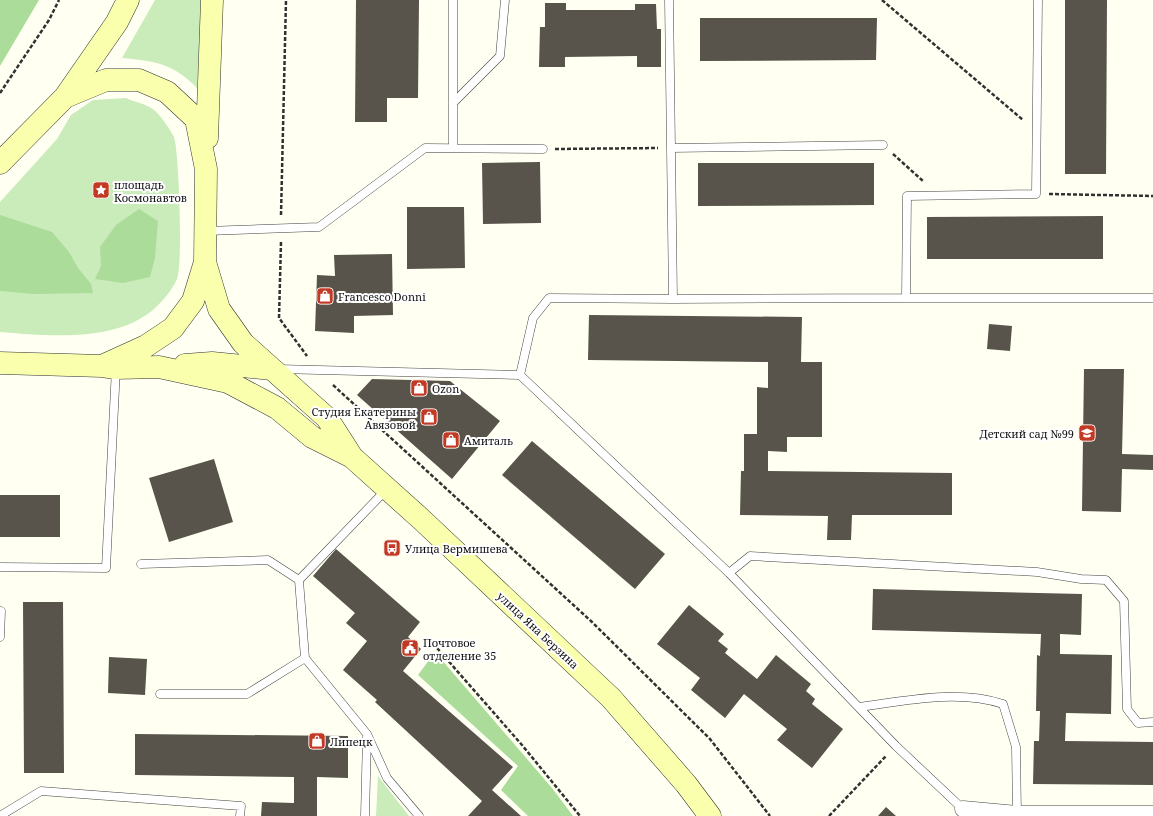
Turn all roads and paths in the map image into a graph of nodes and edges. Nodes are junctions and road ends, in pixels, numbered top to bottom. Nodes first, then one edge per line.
1 (59, 0) edge
2 (128, 0) edge
3 (212, 0) edge
4 (286, 0) edge
5 (453, 0) edge
6 (505, 0) edge
7 (669, 0) edge
8 (882, 0) edge
9 (1038, 0) edge
10 (0, 93) edge
11 (65, 97) junction
12 (453, 103) junction
13 (1037, 132) junction
14 (883, 146) joint
15 (453, 148) junction
16 (671, 148) junction
17 (543, 149) joint
18 (0, 163) edge
19 (206, 169) junction
20 (1036, 194) junction
21 (939, 196) junction
22 (1153, 196) edge
23 (281, 230) junction
24 (205, 232) junction
25 (205, 262) junction
26 (906, 298) junction
27 (1153, 298) edge
28 (673, 299) junction
29 (0, 363) edge
30 (109, 367) junction
31 (160, 367) junction
32 (272, 369) junction
33 (318, 371) junction
34 (520, 375) junction
35 (352, 457) junction
36 (388, 489) junction
37 (141, 564) dead end
38 (0, 567) edge
39 (729, 573) junction
40 (299, 580) junction
41 (1, 611) edge
42 (0, 637) edge
43 (437, 648) dead end
44 (305, 658) junction
45 (160, 694) dead end
46 (859, 707) junction
47 (1153, 722) edge
48 (367, 734) junction
49 (896, 746) junction
50 (966, 813) edge
51 (1017, 814) junction
52 (1153, 814) edge
53 (0, 816) edge
54 (240, 816) edge
55 (365, 816) edge
56 (419, 816) edge
57 (580, 816) edge
58 (710, 816) edge
59 (770, 816) edge
60 (829, 816) edge

1 - 10 path
2 - 11 main road
3 - 19 main road
4 - 23 path
5 - 12 lane
6 - 12 lane
7 - 16 lane
8 - 13 path
9 - 13 lane
11 - 18 main road
11 - 19 main road
12 - 15 lane
13 - 20 lane
14 - 16 lane
14 - 21 path
15 - 17 lane
15 - 23 lane
16 - 17 path
16 - 28 lane
19 - 24 main road
20 - 21 lane
20 - 22 path
21 - 26 lane
23 - 24 lane
23 - 33 path
24 - 25 main road
25 - 30 main road
25 - 32 main road
26 - 27 lane
26 - 28 lane
28 - 34 lane
29 - 30 main road
30 - 31 main road
30 - 38 lane
31 - 32 main road
31 - 35 main road
32 - 33 lane
32 - 35 main road
33 - 34 lane
33 - 59 path
34 - 39 lane
35 - 36 main road, улица Яна Берзина
36 - 40 lane
36 - 58 main road, улица Яна Берзина
37 - 40 lane
39 - 46 lane
39 - 47 lane
40 - 44 lane
41 - 42 lane
43 - 57 path
44 - 45 lane
44 - 48 lane
46 - 49 lane
46 - 51 lane
48 - 55 lane
48 - 56 lane
49 - 50 lane
49 - 60 path
50 - 51 street
51 - 52 street
53 - 54 lane

